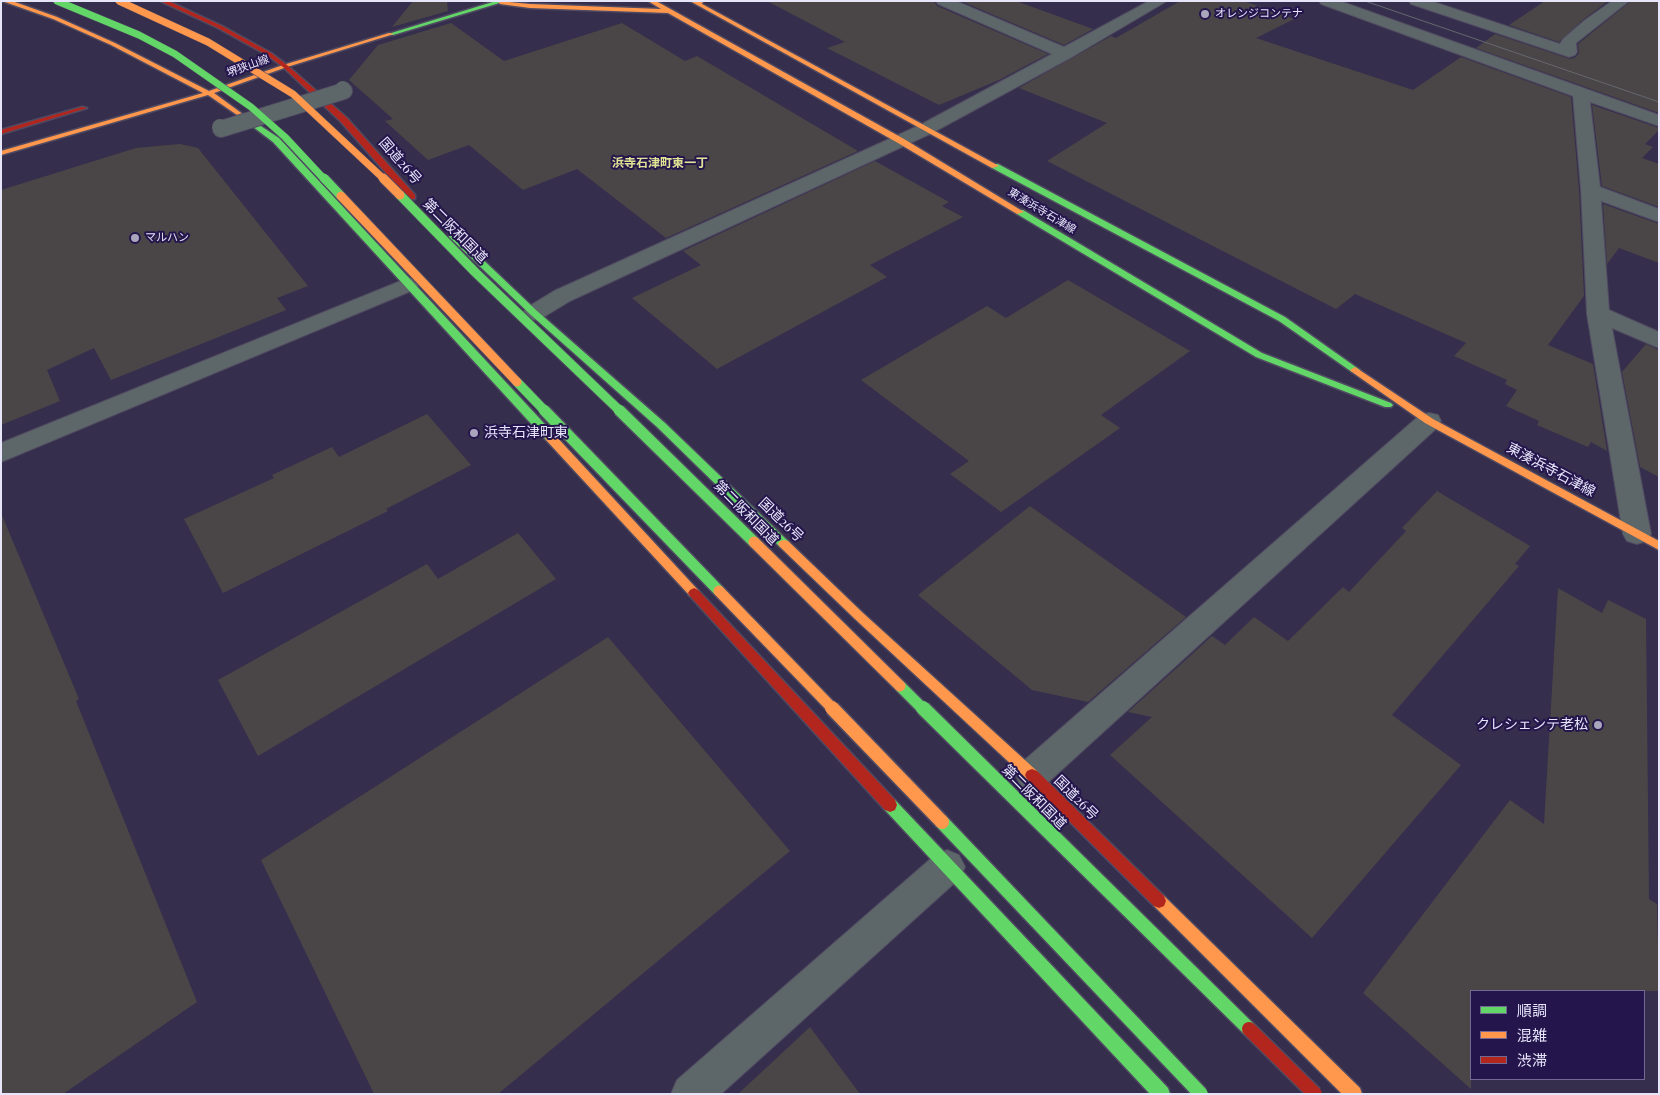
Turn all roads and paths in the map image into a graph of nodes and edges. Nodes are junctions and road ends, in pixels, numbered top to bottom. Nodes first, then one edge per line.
1 (5, 1) edge
2 (57, 1) edge
3 (119, 1) edge
4 (163, 1) edge
5 (652, 1) edge
6 (943, 1) edge
7 (1160, 1) edge
8 (1326, 1) edge
9 (1416, 1) edge
10 (1622, 1) edge
11 (501, 2) edge
12 (698, 2) edge
13 (669, 11) junction
14 (287, 48) dead end
15 (269, 54) junction
16 (1066, 54) junction
17 (285, 66) junction
18 (184, 80) junction
19 (166, 85) dead end
20 (343, 89) dead end
21 (209, 93) junction
22 (1581, 94) junction
23 (93, 106) dead end
24 (1659, 121) edge
25 (220, 127) dead end
26 (926, 129) junction
27 (1, 132) edge
28 (902, 141) junction
29 (1, 153) edge
30 (1591, 190) junction
31 (1659, 216) edge
32 (408, 284) junction
33 (534, 313) junction
34 (1598, 314) junction
35 (1659, 341) edge
36 (1429, 421) junction
37 (1, 453) edge
38 (1637, 534) junction
39 (1659, 546) edge
40 (1032, 775) junction
41 (947, 866) junction
42 (691, 1094) edge
43 (1162, 1094) edge
44 (1201, 1094) edge
45 (1316, 1094) edge
46 (1354, 1094) edge

1 - 18 main road
2 - 44 main road, bridge
3 - 45 main road, 第二阪和国道, bridge
4 - 15 main road, 国道26号
5 - 13 main road, 東湊浜寺石津線
6 - 16 street
7 - 16 street
8 - 22 street
9 - 10 street
11 - 13 main road
11 - 17 main road, 堺狭山線
12 - 26 main road, 東湊浜寺石津線
13 - 28 main road, 東湊浜寺石津線
14 - 15 main road, 堺狭山線
15 - 17 main road, 国道26号
15 - 18 main road, 堺狭山線
16 - 26 street
17 - 21 main road, 堺狭山線
17 - 33 main road, 国道26号
18 - 19 main road, 堺狭山線
18 - 21 main road
20 - 25 street, bridge
21 - 29 main road, 堺狭山線
21 - 32 main road
22 - 24 street
22 - 30 street
23 - 27 main road
26 - 28 street
26 - 36 main road, 東湊浜寺石津線
28 - 33 street
28 - 36 main road, 東湊浜寺石津線
30 - 31 street
30 - 34 street
32 - 37 street
32 - 41 main road
33 - 40 main road, 国道26号
34 - 35 street
34 - 38 street
36 - 38 main road, 東湊浜寺石津線
36 - 40 street
38 - 39 main road, 東湊浜寺石津線
40 - 46 main road, 国道26号
41 - 42 street
41 - 43 main road

